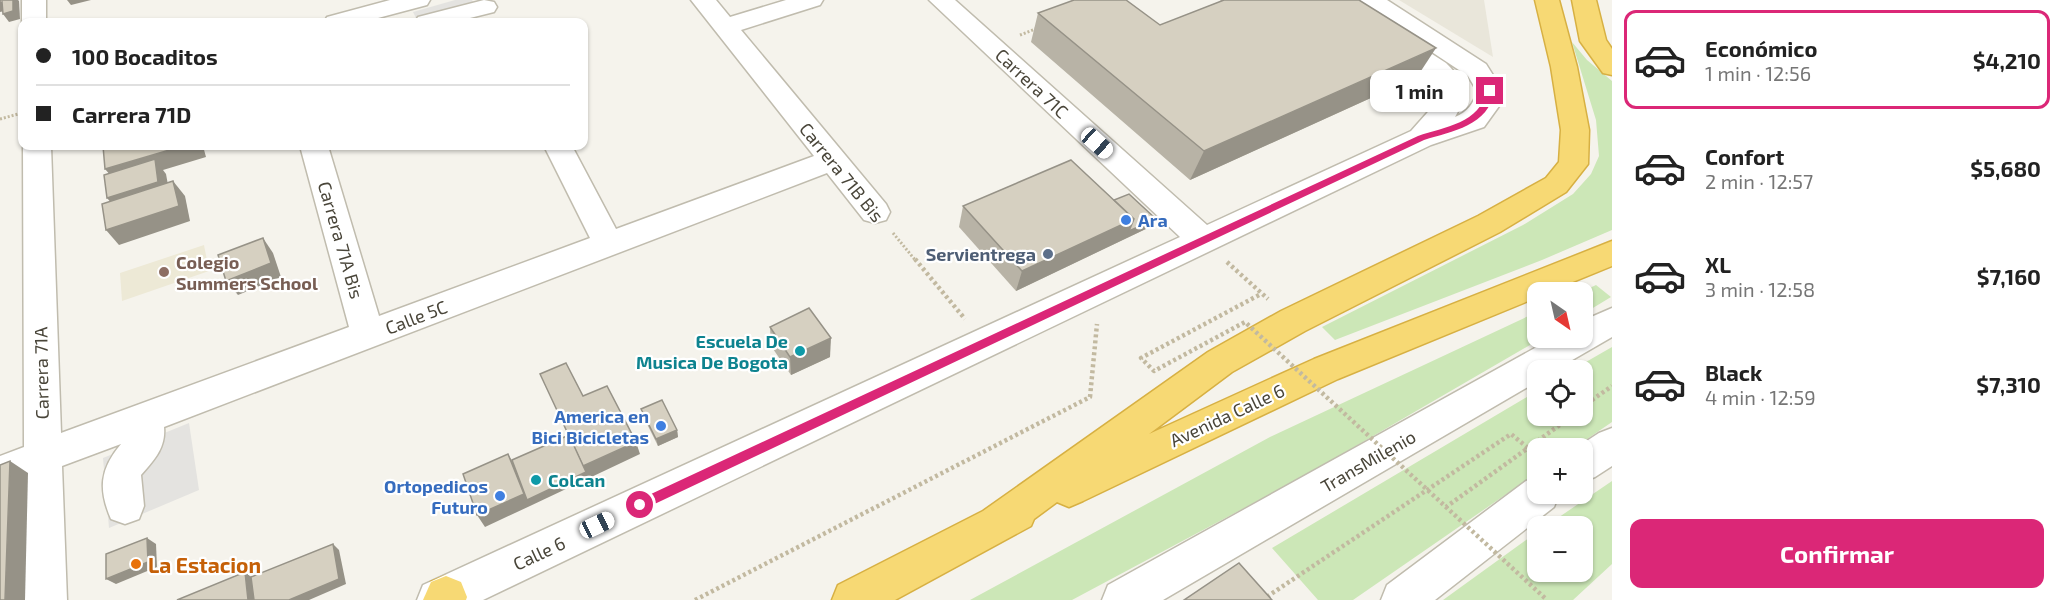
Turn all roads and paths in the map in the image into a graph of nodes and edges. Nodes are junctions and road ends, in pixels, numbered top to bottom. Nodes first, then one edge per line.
1 (34, 0) edge
2 (418, 0) edge
3 (704, 0) edge
4 (811, 0) edge
5 (941, 0) edge
6 (1331, 0) edge
7 (1370, 0) edge
8 (1547, 0) edge
9 (1584, 0) edge
10 (487, 10) edge
11 (34, 18) edge
12 (351, 18) edge
13 (447, 18) edge
14 (1046, 25) edge
15 (725, 27) junction
16 (991, 46) junction
17 (1612, 68) edge
18 (18, 114) edge
19 (0, 119) edge
20 (1421, 138) junction
21 (37, 150) edge
22 (315, 150) edge
23 (560, 150) edge
24 (832, 160) junction
25 (875, 212) joint
26 (609, 244) junction
27 (1214, 249) junction
28 (1612, 253) edge
29 (1234, 254) dead end
30 (1261, 294) junction
31 (1293, 321) junction
32 (1612, 321) edge
33 (1098, 322) dead end
34 (368, 335) junction
35 (984, 342) junction
36 (1612, 386) edge
37 (1593, 399) edge
38 (145, 419) junction
39 (1558, 426) edge
40 (1542, 438) edge
41 (1612, 445) edge
42 (1527, 447) edge
43 (1527, 449) edge
44 (43, 457) junction
45 (1593, 458) edge
46 (0, 473) edge
47 (1527, 504) edge
48 (125, 506) dead end
49 (1446, 507) junction
50 (997, 523) junction
51 (443, 599) edge
52 (46, 600) edge
53 (695, 600) edge
54 (853, 600) edge
55 (1123, 600) edge
56 (1262, 600) edge
57 (1402, 600) edge
58 (1547, 600) edge

1 - 11 street
2 - 12 street
3 - 15 street, Carrera 71B Bis
4 - 15 street
5 - 16 street, Carrera 71C
6 - 20 street
7 - 20 street, Calle 6
8 - 31 highway
9 - 17 highway
10 - 13 street
14 - 16 path
15 - 24 street, Carrera 71B Bis
16 - 27 street, Carrera 71C
18 - 19 path
20 - 27 street, Calle 6
21 - 44 street, Carrera 71A
22 - 34 street, Carrera 71A Bis
23 - 26 street
24 - 25 street, Carrera 71B Bis
24 - 26 street, Calle 5C
25 - 35 path, Carrera 71B Bis
26 - 34 street, Calle 5C
27 - 29 path
27 - 30 path
27 - 35 street, Calle 6
28 - 50 highway, Avenida Calle 6
30 - 31 path
30 - 49 path, bridge
31 - 50 highway
32 - 55 street, TransMilenio
33 - 53 path
34 - 38 street, Calle 5C
35 - 51 street, Calle 6
36 - 37 path
38 - 44 street, Calle 5C
38 - 48 street
39 - 40 path
41 - 45 street
42 - 56 path
43 - 49 path
44 - 46 street, Calle 5C
44 - 52 street, Carrera 71A
47 - 57 street
49 - 58 path, bridge
50 - 54 highway, Avenida Calle 6

